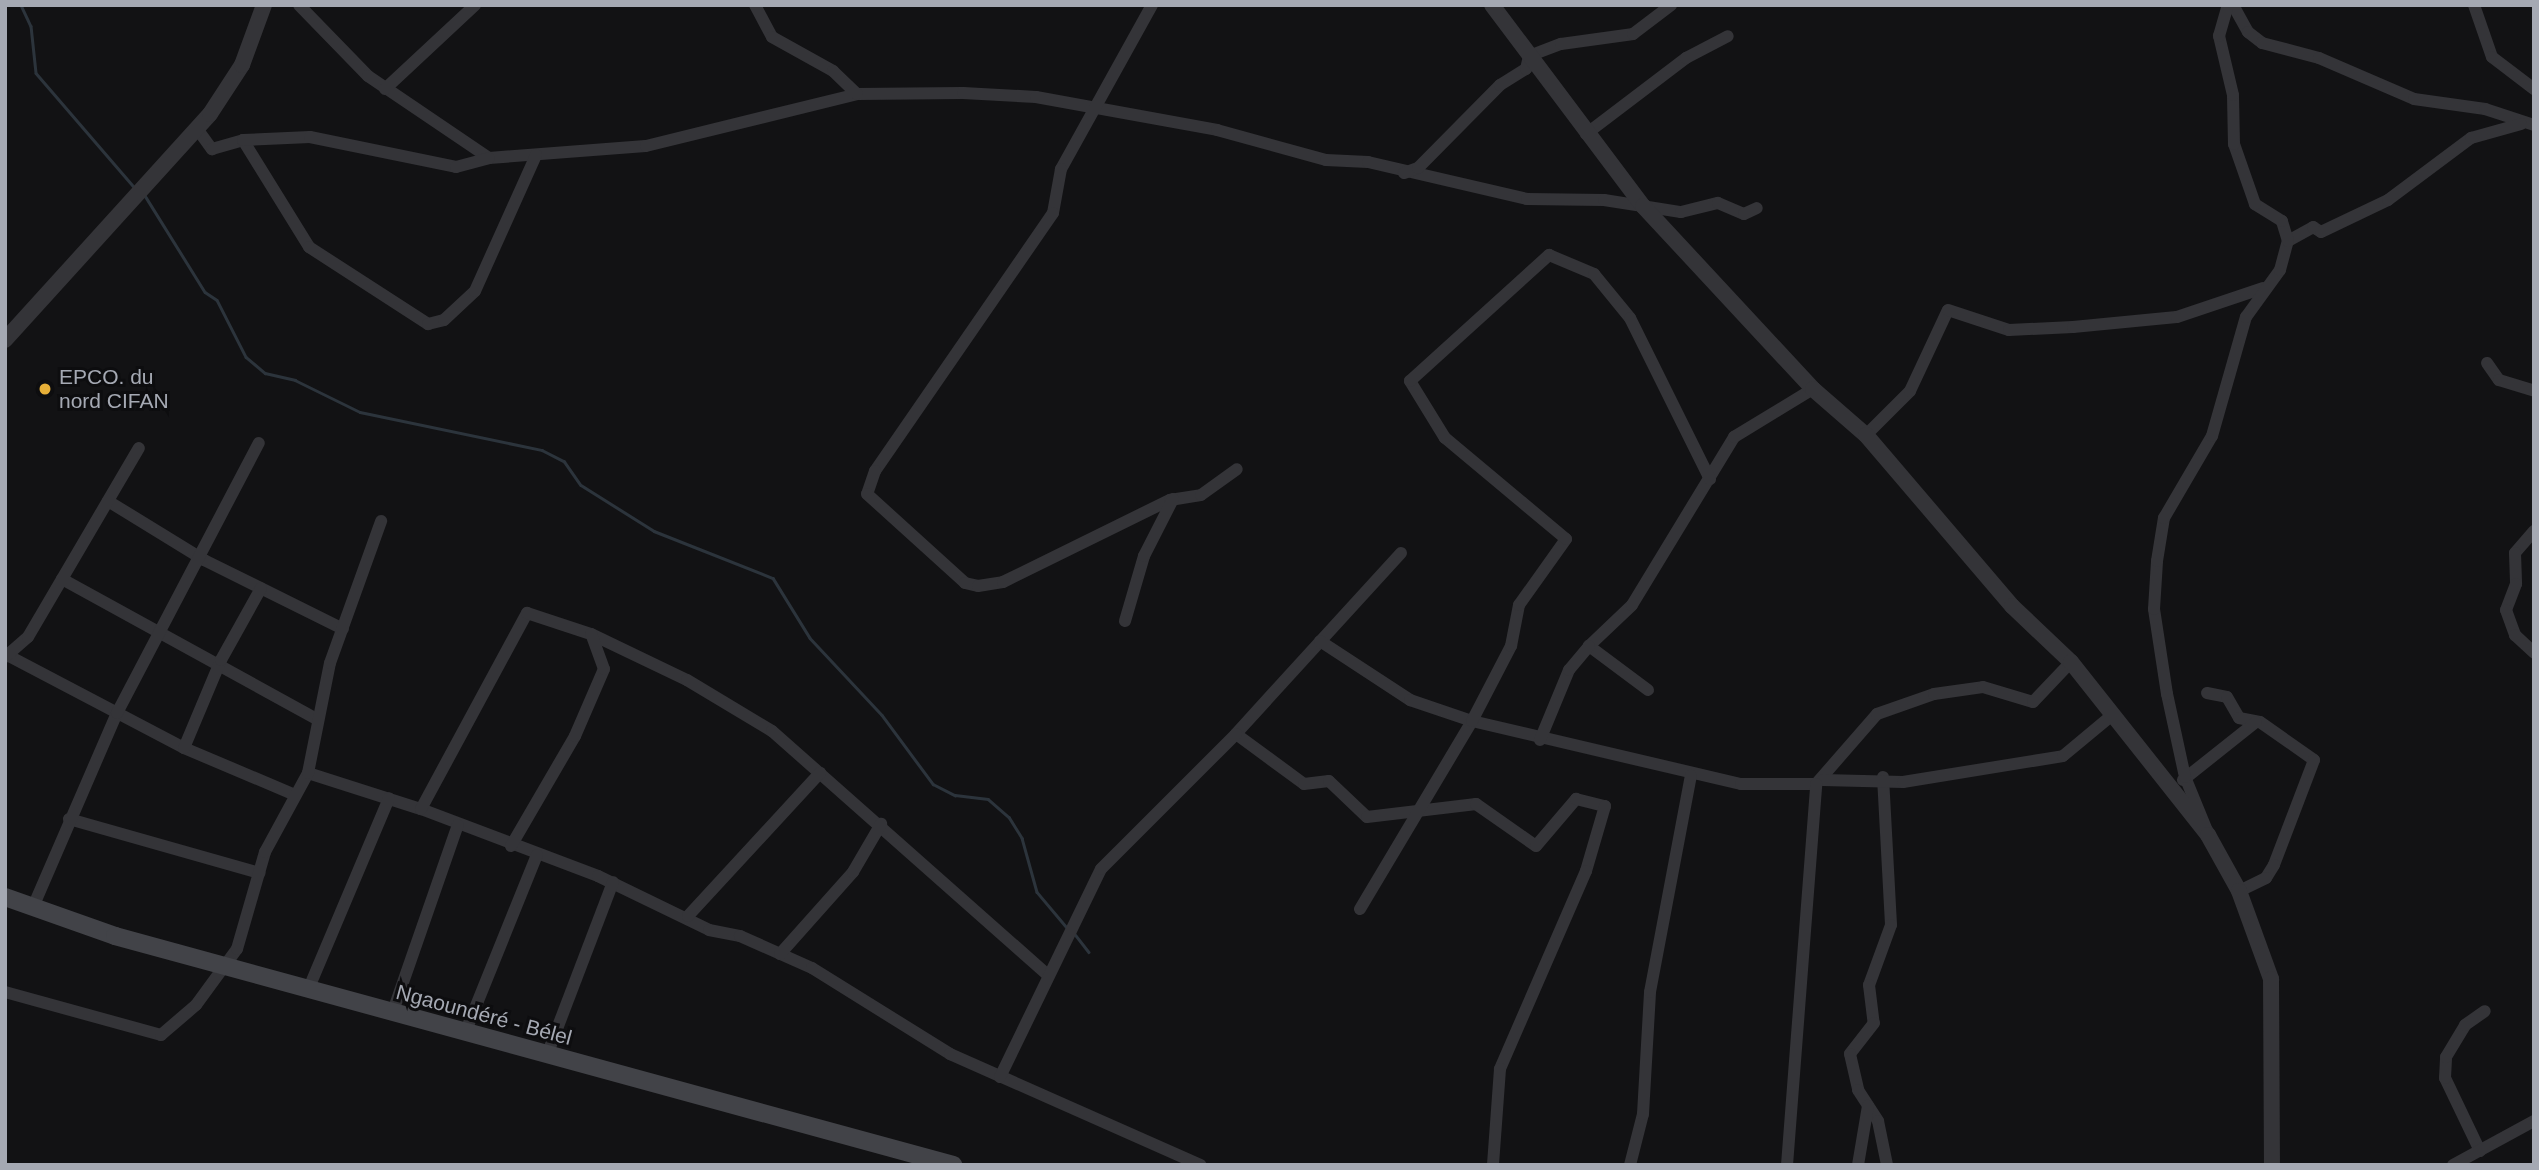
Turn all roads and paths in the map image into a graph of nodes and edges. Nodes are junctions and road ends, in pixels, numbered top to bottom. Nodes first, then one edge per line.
1 (264, 5) edge
2 (299, 5) edge
3 (475, 5) edge
4 (755, 5) edge
5 (1152, 5) edge
6 (1492, 5) edge
7 (1671, 5) edge
8 (2230, 5) edge
9 (2474, 5) edge
10 (1728, 36) dead end
11 (1529, 56) junction
12 (385, 89) junction
13 (2534, 89) edge
14 (857, 94) junction
15 (1090, 108) junction
16 (2527, 125) edge
17 (198, 130) junction
18 (1586, 134) junction
19 (243, 140) junction
20 (536, 155) junction
21 (489, 158) junction
22 (1404, 173) junction
23 (1643, 206) junction
24 (1757, 208) dead end
25 (2288, 240) junction
26 (2266, 288) junction
27 (5, 340) edge
28 (2487, 363) dead end
29 (1812, 389) junction
30 (2534, 391) edge
31 (1866, 435) junction
32 (260, 443) dead end
33 (139, 448) dead end
34 (1237, 469) dead end
35 (1710, 479) junction
36 (1174, 498) junction
37 (108, 501) junction
38 (381, 521) dead end
39 (2534, 531) edge
40 (1401, 552) dead end
41 (199, 557) junction
42 (62, 579) junction
43 (261, 588) junction
44 (1125, 621) dead end
45 (343, 629) junction
46 (159, 632) junction
47 (591, 634) junction
48 (1320, 641) junction
49 (1589, 646) junction
50 (2534, 653) edge
51 (6, 656) edge
52 (2071, 662) junction
53 (219, 665) junction
54 (1648, 690) dead end
55 (2207, 693) dead end
56 (118, 711) junction
57 (2111, 716) junction
58 (317, 719) junction
59 (1472, 721) junction
60 (2256, 722) junction
61 (1236, 734) junction
62 (1540, 740) junction
63 (184, 748) junction
64 (308, 773) junction
65 (820, 773) junction
66 (1691, 776) junction
67 (2185, 777) junction
68 (1883, 779) junction
69 (1819, 782) junction
70 (2169, 788) junction
71 (293, 794) junction
72 (389, 798) junction
73 (421, 809) junction
74 (1418, 811) junction
75 (69, 819) junction
76 (881, 824) junction
77 (458, 825) junction
78 (2208, 835) junction
79 (511, 846) junction
80 (537, 855) junction
81 (260, 873) junction
82 (613, 882) junction
83 (2239, 891) junction
84 (5, 897) edge
85 (33, 907) junction
86 (1360, 909) dead end
87 (688, 916) junction
88 (780, 954) junction
89 (224, 966) junction
90 (1047, 974) junction
91 (308, 990) junction
92 (5, 992) edge
93 (2485, 1011) dead end
94 (392, 1014) junction
95 (465, 1034) junction
96 (547, 1055) junction
97 (1000, 1077) junction
98 (1868, 1106) junction
99 (2534, 1121) edge
100 (2480, 1151) junction
101 (953, 1165) edge
102 (1200, 1165) edge
103 (1493, 1165) edge
104 (1630, 1165) edge
105 (1787, 1165) edge
106 (1858, 1165) edge
107 (1887, 1165) edge
108 (2272, 1165) edge
109 (2453, 1165) edge

1 - 17 street
2 - 12 street
3 - 12 street
4 - 14 street
5 - 15 street
6 - 11 street
7 - 11 street
8 - 16 street
8 - 25 street
9 - 13 street
10 - 18 street
11 - 18 street
11 - 22 street
12 - 21 street
14 - 15 street
14 - 20 street
15 - 22 street
15 - 36 street
16 - 25 street
17 - 19 street
17 - 27 street
18 - 23 street
19 - 20 street
19 - 21 street
20 - 21 street
22 - 23 street
23 - 24 street
23 - 29 street
25 - 26 street
26 - 31 street
26 - 67 street
28 - 30 street
29 - 31 street
29 - 35 street
31 - 52 street
32 - 41 street
33 - 37 street
34 - 36 street
35 - 49 street
35 - 59 street
36 - 44 street
37 - 41 street
37 - 42 street
38 - 45 street
39 - 50 street
40 - 48 street
41 - 43 street
41 - 46 street
42 - 46 street
42 - 51 street
43 - 45 street
43 - 53 street
45 - 58 street
46 - 53 street
46 - 56 street
47 - 65 street
47 - 73 street
47 - 79 street
48 - 59 street
48 - 61 street
49 - 54 street
49 - 62 street
51 - 56 street
52 - 57 street
52 - 69 street
53 - 58 street
53 - 63 street
55 - 60 street
56 - 63 street
56 - 75 street
57 - 68 street
57 - 70 street
58 - 64 street
59 - 62 street
59 - 74 street
60 - 67 street
60 - 83 street
61 - 74 street
61 - 90 street
62 - 66 street
63 - 71 street
64 - 71 street
64 - 72 street
65 - 76 street
65 - 87 street
66 - 69 street
66 - 104 street
67 - 70 street
67 - 78 street
68 - 69 street
68 - 98 street
69 - 105 street
70 - 78 street
71 - 81 street
72 - 73 street
72 - 91 street
73 - 77 street
74 - 86 street
74 - 103 street
75 - 81 street
75 - 85 street
76 - 88 street
76 - 90 street
77 - 79 street
77 - 94 street
78 - 83 street
79 - 80 street
80 - 82 street
80 - 95 street
81 - 89 street
82 - 87 street
82 - 96 street
83 - 108 street
84 - 85 main road, Ngaoundéré - Bélel
85 - 89 main road, Ngaoundéré - Bélel
87 - 88 street
88 - 97 street
89 - 91 main road, Ngaoundéré - Bélel
89 - 92 street
90 - 97 street
91 - 94 main road, Ngaoundéré - Bélel
93 - 100 street
94 - 95 main road, Ngaoundéré - Bélel
95 - 96 main road, Ngaoundéré - Bélel
96 - 101 main road, Ngaoundéré - Bélel
97 - 102 street
98 - 106 street
98 - 107 street
99 - 100 street
100 - 109 street

